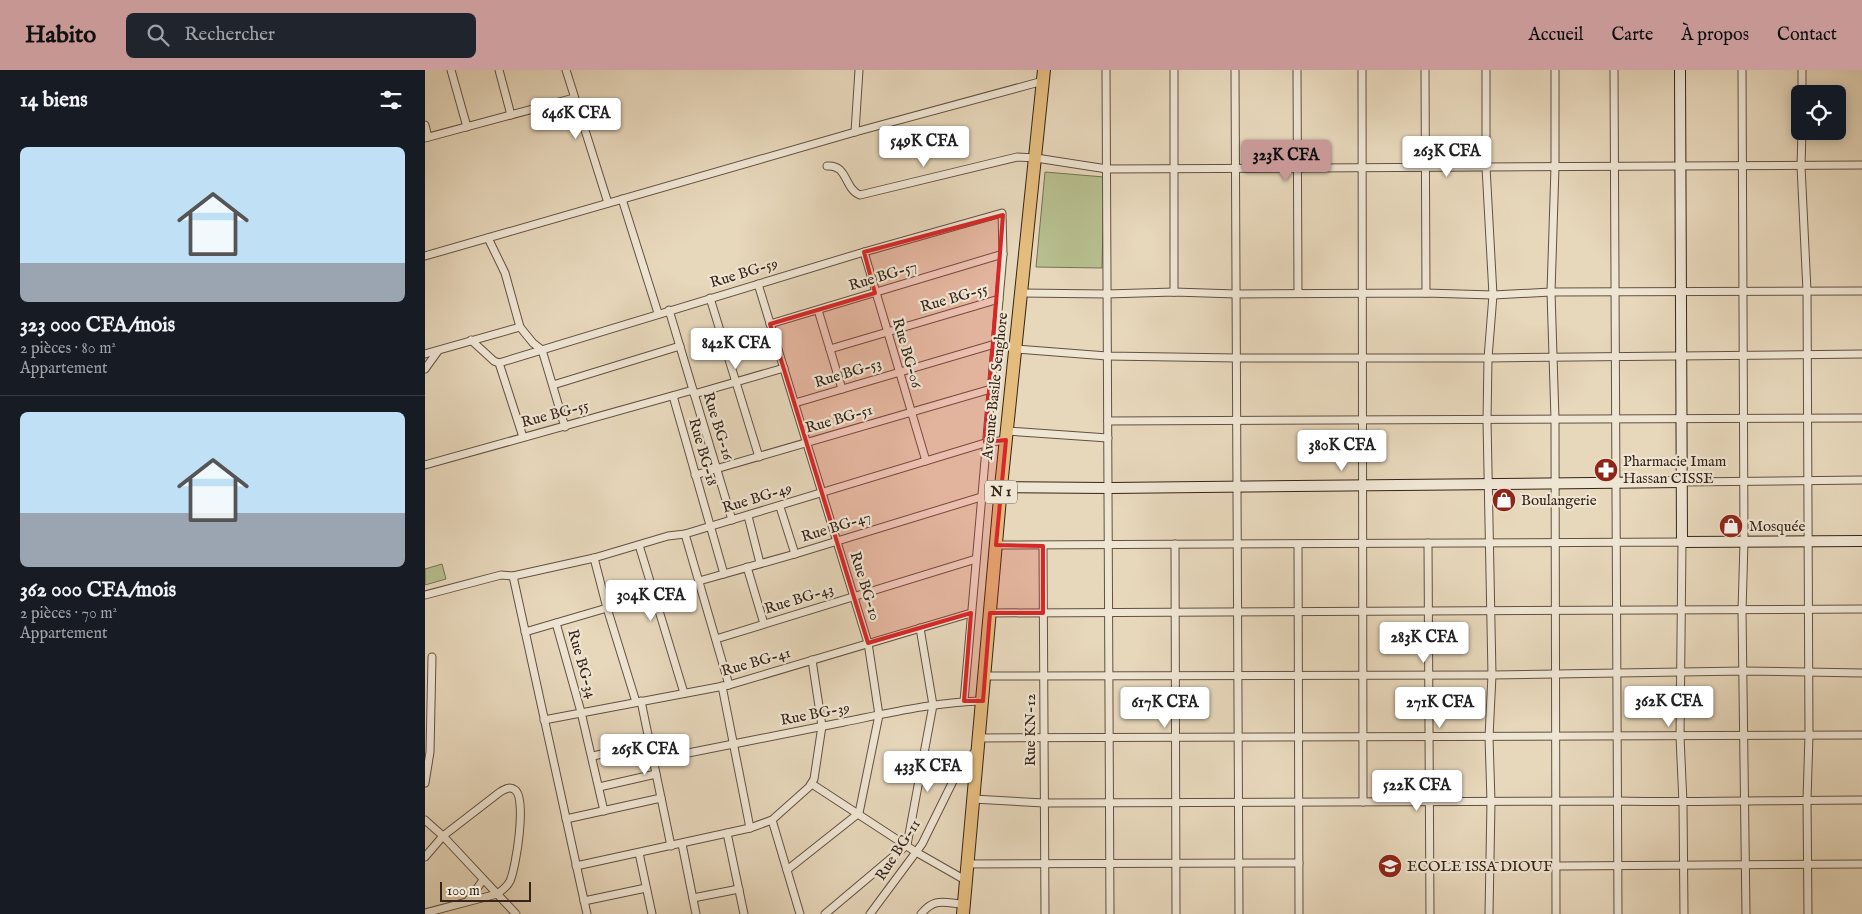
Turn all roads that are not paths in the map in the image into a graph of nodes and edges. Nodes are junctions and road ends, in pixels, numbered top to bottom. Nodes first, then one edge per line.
1 (451, 70) edge
2 (499, 70) edge
3 (566, 70) edge
4 (859, 70) edge
5 (1106, 70) edge
6 (1174, 70) edge
7 (1235, 70) edge
8 (1297, 70) edge
9 (1362, 70) edge
10 (1425, 70) edge
11 (1486, 70) edge
12 (1555, 70) edge
13 (1614, 70) edge
14 (1680, 70) edge
15 (1742, 70) edge
16 (1802, 70) edge
17 (1043, 75) edge
18 (1802, 85) edge
19 (574, 98) junction
20 (511, 115) junction
21 (425, 124) edge
22 (467, 127) junction
23 (855, 132) junction
24 (427, 138) edge
25 (1802, 140) edge
26 (1035, 158) junction
27 (1862, 165) edge
28 (827, 166) dead end
29 (1681, 166) junction
30 (1743, 166) junction
31 (1801, 166) junction
32 (1486, 167) junction
33 (1555, 167) junction
34 (1615, 167) junction
35 (1236, 168) junction
36 (1297, 168) junction
37 (1362, 168) junction
38 (1425, 168) junction
39 (1107, 169) junction
40 (1173, 169) junction
41 (622, 199) junction
42 (608, 203) junction
43 (488, 238) junction
44 (863, 252) junction
45 (1003, 254) junction
46 (425, 256) edge
47 (758, 284) junction
48 (1862, 290) edge
49 (1681, 291) junction
50 (1743, 291) junction
51 (1807, 291) junction
52 (1021, 292) junction
53 (1174, 292) junction
54 (1551, 292) junction
55 (1615, 292) junction
56 (875, 293) junction
57 (1298, 293) junction
58 (1362, 293) junction
59 (1426, 293) junction
60 (1107, 294) junction
61 (1236, 294) junction
62 (1493, 296) junction
63 (710, 298) junction
64 (999, 299) junction
65 (669, 310) junction
66 (818, 310) junction
67 (658, 313) junction
68 (770, 324) junction
69 (520, 327) junction
70 (887, 332) junction
71 (471, 340) junction
72 (995, 344) junction
73 (680, 346) junction
74 (830, 349) junction
75 (1017, 349) junction
76 (542, 350) junction
77 (438, 351) junction
78 (425, 354) edge
79 (1862, 354) edge
80 (1743, 355) junction
81 (1807, 355) junction
82 (1107, 356) junction
83 (1362, 356) junction
84 (1617, 356) junction
85 (1681, 356) junction
86 (1553, 357) junction
87 (1237, 358) junction
88 (1489, 358) junction
89 (499, 363) junction
90 (784, 368) junction
91 (425, 369) edge
92 (899, 372) junction
93 (736, 382) junction
94 (553, 385) junction
95 (991, 389) junction
96 (842, 390) junction
97 (693, 392) junction
98 (673, 396) junction
99 (795, 403) junction
100 (911, 412) junction
101 (1806, 417) junction
102 (1744, 418) junction
103 (1862, 418) edge
104 (1555, 419) junction
105 (1616, 419) junction
106 (1682, 419) junction
107 (1362, 420) junction
108 (1487, 420) junction
109 (1108, 421) junction
110 (1237, 421) junction
111 (565, 427) junction
112 (1007, 435) junction
113 (523, 437) junction
114 (1108, 438) junction
115 (807, 443) junction
116 (985, 443) junction
117 (759, 457) junction
118 (926, 461) junction
119 (425, 465) edge
120 (716, 469) junction
121 (695, 475) junction
122 (1862, 480) edge
123 (1744, 481) junction
124 (1807, 481) junction
125 (1616, 482) junction
126 (1682, 482) junction
127 (1487, 483) junction
128 (1555, 483) junction
129 (1362, 484) junction
130 (1237, 485) junction
131 (1001, 487) junction
132 (1109, 488) junction
133 (822, 493) junction
134 (981, 497) junction
135 (780, 506) junction
136 (748, 516) junction
137 (733, 520) junction
138 (710, 526) junction
139 (685, 534) junction
140 (837, 541) junction
141 (1808, 541) junction
142 (1862, 541) edge
143 (1617, 542) junction
144 (1682, 542) junction
145 (1744, 542) junction
146 (1428, 543) junction
147 (1490, 543) junction
148 (1555, 543) junction
149 (1175, 544) junction
150 (1237, 544) junction
151 (1298, 544) junction
152 (1362, 544) junction
153 (639, 545) junction
154 (996, 545) junction
155 (1108, 545) junction
156 (1043, 546) junction
157 (795, 554) junction
158 (594, 558) junction
159 (976, 559) junction
160 (760, 563) junction
161 (747, 567) junction
162 (724, 574) junction
163 (513, 576) junction
164 (699, 581) junction
165 (425, 595) edge
166 (854, 596) junction
167 (607, 608) junction
168 (1862, 609) edge
169 (1555, 610) junction
170 (1617, 610) junction
171 (1683, 610) junction
172 (1742, 610) junction
173 (1808, 610) junction
174 (1429, 611) junction
175 (1491, 611) junction
176 (1175, 612) junction
177 (1238, 612) junction
178 (1299, 612) junction
179 (1363, 612) junction
180 (971, 613) junction
181 (990, 613) junction
182 (1043, 613) junction
183 (1109, 613) junction
184 (556, 623) junction
185 (764, 624) junction
186 (920, 628) junction
187 (525, 632) junction
188 (716, 639) junction
189 (868, 643) junction
190 (432, 657) dead end
191 (812, 660) junction
192 (1744, 671) junction
193 (1680, 673) junction
194 (1809, 673) junction
195 (1862, 673) edge
196 (1555, 674) junction
197 (1617, 674) junction
198 (1175, 675) junction
199 (1238, 675) junction
200 (1299, 675) junction
201 (1363, 675) junction
202 (1429, 675) junction
203 (1492, 675) junction
204 (985, 676) junction
205 (1044, 676) junction
206 (1109, 676) junction
207 (725, 685) junction
208 (684, 693) junction
209 (964, 701) junction
210 (983, 701) junction
211 (639, 702) junction
212 (933, 706) junction
213 (581, 712) junction
214 (879, 715) junction
215 (544, 720) junction
216 (822, 726) junction
217 (1809, 735) junction
218 (1862, 735) edge
219 (1489, 736) junction
220 (1555, 736) junction
221 (1617, 736) junction
222 (1743, 736) junction
223 (1363, 737) junction
224 (1429, 737) junction
225 (1680, 737) junction
226 (1109, 738) junction
227 (1176, 738) junction
228 (1238, 738) junction
229 (1299, 738) junction
230 (1044, 739) junction
231 (650, 744) junction
232 (734, 744) junction
233 (978, 744) junction
234 (593, 756) junction
235 (653, 760) junction
236 (427, 764) edge
237 (656, 774) junction
238 (425, 783) edge
239 (812, 784) junction
240 (599, 787) junction
241 (661, 798) junction
242 (973, 799) junction
243 (1745, 800) junction
244 (1807, 800) junction
245 (1862, 800) edge
246 (1429, 801) junction
247 (1555, 801) junction
248 (1618, 801) junction
249 (1239, 802) junction
250 (1299, 802) junction
251 (1363, 802) junction
252 (1491, 802) junction
253 (1045, 803) junction
254 (1109, 803) junction
255 (1176, 803) junction
256 (1683, 803) junction
257 (604, 811) junction
258 (859, 813) junction
259 (566, 819) junction
260 (425, 820) edge
261 (772, 820) junction
262 (750, 828) junction
263 (727, 833) junction
264 (443, 836) junction
265 (682, 844) junction
266 (907, 845) junction
267 (671, 846) junction
268 (916, 852) junction
269 (639, 853) junction
270 (425, 857) edge
271 (1299, 863) junction
272 (967, 864) junction
273 (1109, 864) junction
274 (1176, 864) junction
275 (1239, 864) junction
276 (1808, 864) junction
277 (1862, 864) edge
278 (1045, 865) junction
279 (1684, 865) junction
280 (1746, 865) junction
281 (577, 866) junction
282 (1429, 866) junction
283 (1489, 866) junction
284 (1555, 866) junction
285 (1618, 866) junction
286 (787, 870) junction
287 (483, 880) junction
288 (965, 880) junction
289 (646, 888) junction
290 (739, 889) junction
291 (497, 894) junction
292 (693, 898) junction
293 (467, 901) junction
294 (584, 901) junction
295 (963, 909) edge
296 (425, 913) edge
297 (516, 914) edge
298 (587, 914) edge
299 (651, 914) edge
300 (696, 914) edge
301 (744, 914) edge
302 (800, 914) edge
303 (825, 914) edge
304 (870, 914) edge
305 (921, 914) edge
306 (1045, 914) edge
307 (1110, 914) edge
308 (1176, 914) edge
309 (1239, 914) edge
310 (1299, 914) edge
311 (1430, 914) edge
312 (1489, 914) edge
313 (1555, 914) edge
314 (1618, 914) edge
315 (1684, 914) edge
316 (1746, 914) edge
317 (1808, 914) edge

1 - 22 street
2 - 20 street
3 - 19 street
4 - 23 street
5 - 39 street
6 - 40 street
7 - 35 street
8 - 36 street
9 - 37 street
10 - 38 street
11 - 32 street
12 - 33 street
13 - 34 street
14 - 29 street
15 - 30 street
16 - 18 street
17 - 23 street
17 - 26 highway, Avenue Basile Senghore / N 1
19 - 20 street
19 - 42 street
20 - 22 street
21 - 24 street
22 - 24 street
23 - 41 street
25 - 31 street
26 - 28 street
26 - 39 street
26 - 52 highway, Avenue Basile Senghore / N 1
27 - 31 street
29 - 30 street
29 - 34 street
29 - 49 street
30 - 31 street
30 - 50 street
31 - 51 street
32 - 33 street
32 - 38 street
32 - 62 street
33 - 34 street
33 - 54 street
34 - 55 street
35 - 36 street
35 - 40 street
35 - 61 street
36 - 37 street
36 - 57 street
37 - 38 street
37 - 58 street
38 - 59 street
39 - 40 street
39 - 60 street
40 - 53 street
41 - 42 street
41 - 67 street
42 - 43 street
43 - 46 street
43 - 69 street
44 - 45 street, Rue BG-59
44 - 47 street, Rue BG-59
44 - 56 street, Rue BG-06
45 - 56 street, Rue BG-57
45 - 64 street
47 - 63 street, Rue BG-59
47 - 68 street, Rue BG-10
48 - 51 street
49 - 50 street
49 - 55 street
49 - 85 street
50 - 51 street
50 - 80 street
51 - 81 street
52 - 60 street
52 - 75 highway, Avenue Basile Senghore / N 1
53 - 60 street
53 - 61 street
54 - 55 street
54 - 62 street
54 - 86 street
55 - 84 street
56 - 66 street, Rue BG-57
56 - 70 street, Rue BG-06
57 - 58 street
57 - 61 street
58 - 59 street
58 - 83 street
59 - 62 street
60 - 82 street
61 - 87 street
62 - 88 street
63 - 65 street, Rue BG-59
63 - 93 street
64 - 70 street, Rue BG-55
64 - 72 street
65 - 67 street, Rue BG-59
65 - 73 street, Rue BG-16
66 - 68 street, Rue BG-57
66 - 74 street
67 - 76 street, Rue BG-59
68 - 90 street, Rue BG-10
69 - 71 street
69 - 76 street
70 - 74 street, Rue BG-55
70 - 92 street, Rue BG-06
71 - 77 street
71 - 89 street
72 - 92 street, Rue BG-53
72 - 95 street
73 - 94 street
73 - 97 street, Rue BG-16
74 - 96 street
75 - 82 street
75 - 112 highway, Avenue Basile Senghore / N 1
76 - 89 street, Rue BG-59
76 - 94 street
77 - 78 street
77 - 91 street
79 - 81 street
80 - 81 street
80 - 85 street
80 - 102 street
81 - 101 street
82 - 87 street
82 - 109 street
83 - 87 street
83 - 88 street
83 - 107 street
84 - 85 street
84 - 86 street
84 - 105 street
85 - 106 street
86 - 88 street
86 - 104 street
87 - 110 street
88 - 108 street
89 - 113 street
90 - 93 street, Rue BG-55
90 - 99 street, Rue BG-10
92 - 96 street, Rue BG-53
92 - 100 street, Rue BG-06
93 - 97 street, Rue BG-55
93 - 117 street
94 - 111 street
95 - 100 street, Rue BG-51
95 - 116 street
96 - 99 street, Rue BG-53
97 - 98 street, Rue BG-55
97 - 120 street, Rue BG-16
98 - 111 street, Rue BG-55
98 - 121 street, Rue BG-18
99 - 115 street, Rue BG-10
100 - 115 street, Rue BG-51
100 - 118 street, Rue BG-06
101 - 102 street
101 - 103 street
101 - 124 street
102 - 106 street
102 - 123 street
104 - 105 street
104 - 108 street
104 - 128 street
105 - 106 street
105 - 125 street
106 - 126 street
107 - 108 street
107 - 110 street
107 - 129 street
108 - 127 street
109 - 110 street
109 - 114 street
110 - 130 street
111 - 113 street, Rue BG-55
112 - 114 street, Rue BG-49
112 - 116 street, Rue BG-49
112 - 131 highway, Avenue Basile Senghore / N 1
113 - 119 street, Rue BG-55
114 - 132 street
115 - 117 street, Rue BG-51
115 - 133 street, Rue BG-10
116 - 118 street, Rue BG-49
116 - 134 street
117 - 120 street, Rue BG-51
118 - 133 street, Rue BG-49
120 - 121 street, Rue BG-51
120 - 137 street, Rue BG-16
121 - 138 street, Rue BG-18
122 - 124 street
123 - 124 street
123 - 126 street
123 - 145 street
124 - 141 street
125 - 126 street
125 - 128 street
125 - 143 street
126 - 144 street
127 - 128 street
127 - 129 street
127 - 147 street
128 - 148 street
129 - 130 street
129 - 152 street
130 - 132 street
130 - 150 street
131 - 132 street
131 - 154 highway, Avenue Basile Senghore / N 1
132 - 155 street
133 - 135 street, Rue BG-49
133 - 140 street, Rue BG-10
134 - 140 street, Rue BG-47
134 - 159 street
135 - 136 street, Rue BG-49
135 - 157 street
136 - 137 street, Rue BG-49
136 - 160 street
137 - 138 street, Rue BG-49
138 - 139 street, Rue BG-49
138 - 162 street, Rue BG-18
139 - 153 street, Rue BG-49
139 - 164 street
140 - 157 street, Rue BG-47
140 - 166 street, Rue BG-10
141 - 142 street
141 - 145 street
141 - 173 street
143 - 144 street
143 - 148 street
143 - 170 street
144 - 145 street
144 - 171 street
145 - 172 street
146 - 147 street
146 - 152 street
146 - 174 street
147 - 148 street
147 - 175 street
148 - 169 street
149 - 150 street
149 - 155 street
149 - 176 street
150 - 151 street
150 - 177 street
151 - 152 street
151 - 178 street
152 - 179 street
153 - 158 street, Rue BG-49
153 - 208 street
154 - 156 street
154 - 181 highway, Avenue Basile Senghore / N 1
155 - 156 street
155 - 183 street
156 - 182 street, Rue KN-12
157 - 160 street, Rue BG-47
158 - 163 street, Rue BG-49
158 - 167 street
159 - 166 street, Rue BG-43
159 - 180 street
160 - 161 street, Rue BG-47
161 - 162 street, Rue BG-47
161 - 185 street
162 - 164 street, Rue BG-47
163 - 165 street, Rue BG-49
163 - 187 street
164 - 188 street
166 - 185 street, Rue BG-43
166 - 189 street, Rue BG-10
167 - 184 street
167 - 211 street
168 - 173 street
169 - 170 street
169 - 175 street
169 - 196 street
170 - 171 street
170 - 197 street
171 - 172 street
171 - 193 street
172 - 173 street
172 - 192 street
173 - 194 street
174 - 175 street
174 - 179 street
174 - 202 street
175 - 203 street
176 - 177 street
176 - 183 street
176 - 198 street
177 - 178 street
177 - 199 street
178 - 179 street
178 - 200 street
179 - 201 street
180 - 186 street, Rue BG-41
180 - 209 street
181 - 182 street
181 - 204 highway, Avenue Basile Senghore / N 1
182 - 183 street
182 - 205 street, Rue KN-12
183 - 206 street
184 - 187 street
184 - 213 street, Rue BG-34
185 - 188 street, Rue BG-43
186 - 189 street, Rue BG-41
186 - 212 street
187 - 215 street
188 - 207 street
189 - 191 street, Rue BG-41
189 - 214 street, Rue BG-10
190 - 236 street
191 - 207 street, Rue BG-41
191 - 216 street
192 - 193 street
192 - 194 street
192 - 222 street
193 - 197 street
193 - 225 street
194 - 195 street
194 - 217 street
196 - 197 street
196 - 203 street
196 - 220 street
197 - 221 street
198 - 199 street
198 - 206 street
198 - 227 street
199 - 200 street
199 - 228 street
200 - 201 street
200 - 229 street
201 - 202 street
201 - 223 street
202 - 203 street
202 - 224 street
203 - 219 street
204 - 205 street
204 - 210 highway, Avenue Basile Senghore / N 1
205 - 206 street
205 - 230 street, Rue KN-12
206 - 226 street
207 - 208 street, Rue BG-41
207 - 232 street
208 - 211 street, Rue BG-41
209 - 210 street, Rue BG-39
209 - 212 street, Rue BG-39
210 - 233 highway, Avenue Basile Senghore / N 1
211 - 213 street, Rue BG-41
211 - 231 street
212 - 214 street, Rue BG-39
212 - 266 street
213 - 215 street, Rue BG-41
213 - 234 street, Rue BG-34
214 - 216 street, Rue BG-39
214 - 258 street, Rue BG-10
215 - 259 street
216 - 232 street, Rue BG-39
216 - 239 street
217 - 218 street
217 - 222 street
217 - 244 street
219 - 220 street
219 - 224 street
219 - 252 street
220 - 221 street
220 - 247 street
221 - 225 street
221 - 248 street
222 - 225 street
222 - 243 street
223 - 224 street
223 - 229 street
223 - 251 street
224 - 246 street
225 - 256 street
226 - 227 street
226 - 230 street
226 - 254 street
227 - 228 street
227 - 255 street
228 - 229 street
228 - 249 street
229 - 250 street
230 - 233 street
230 - 253 street, Rue KN-12
231 - 234 street
231 - 235 street
232 - 235 street, Rue BG-39
232 - 262 street
233 - 242 highway, Avenue Basile Senghore / N 1
233 - 268 street, Rue BG-11
234 - 240 street, Rue BG-34
235 - 237 street
236 - 238 street
237 - 240 street
237 - 241 street
239 - 258 street
239 - 261 street
240 - 257 street, Rue BG-34
241 - 257 street
241 - 267 street
242 - 253 street
242 - 272 highway, Avenue Basile Senghore / N 1
243 - 244 street
243 - 256 street
243 - 280 street
244 - 245 street
244 - 276 street
246 - 251 street
246 - 252 street
246 - 282 street
247 - 248 street
247 - 252 street
247 - 284 street
248 - 256 street
248 - 285 street
249 - 250 street
249 - 255 street
249 - 275 street
250 - 251 street
250 - 271 street
252 - 283 street
253 - 254 street
253 - 278 street, Rue KN-12
254 - 255 street
254 - 273 street
255 - 274 street
256 - 279 street
257 - 259 street
258 - 266 street
258 - 286 street
259 - 281 street
260 - 264 street
261 - 262 street
261 - 286 street
262 - 263 street
263 - 265 street
263 - 290 street
264 - 270 street
264 - 287 street
264 - 291 street
265 - 267 street
265 - 292 street
266 - 268 street
266 - 303 street
267 - 269 street
268 - 288 street
268 - 304 street, Rue BG-11
269 - 281 street
269 - 289 street
271 - 275 street
271 - 310 street
272 - 278 street
272 - 288 highway, Avenue Basile Senghore / N 1
273 - 274 street
273 - 278 street
273 - 307 street
274 - 275 street
274 - 308 street
275 - 309 street
276 - 277 street
276 - 280 street
276 - 317 street
278 - 306 street, Rue KN-12
279 - 280 street
279 - 285 street
279 - 315 street
280 - 316 street
281 - 294 street
282 - 283 street
282 - 311 street
283 - 284 street
283 - 312 street
284 - 285 street
284 - 313 street
285 - 314 street
286 - 302 street
287 - 291 street
287 - 293 street
288 - 295 highway, Avenue Basile Senghore / N 1
289 - 294 street
289 - 299 street
290 - 292 street
290 - 301 street
291 - 293 street
291 - 297 street
292 - 300 street
293 - 296 street
294 - 298 street
295 - 305 street

